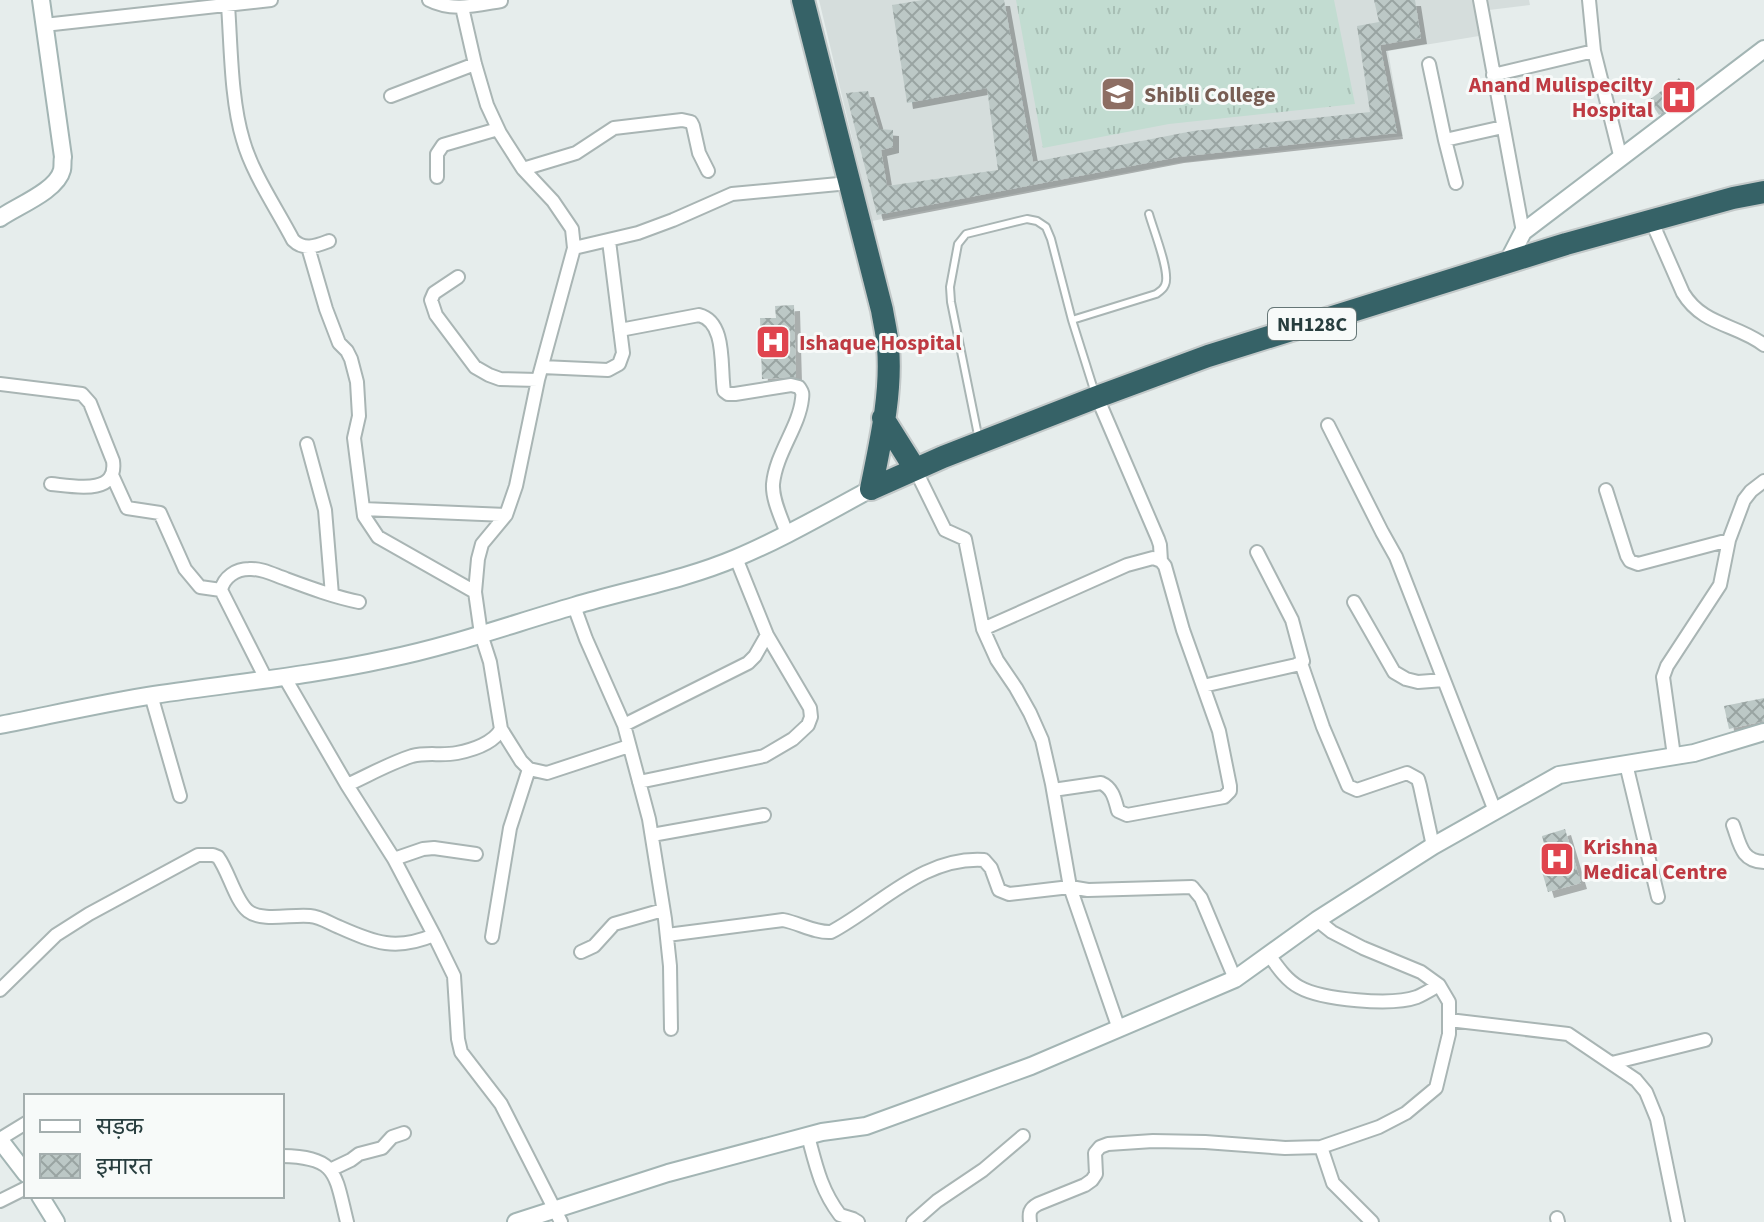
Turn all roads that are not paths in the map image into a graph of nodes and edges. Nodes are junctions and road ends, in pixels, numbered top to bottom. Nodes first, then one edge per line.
1 (41, 0) edge
2 (271, 0) edge
3 (429, 0) edge
4 (803, 0) edge
5 (1480, 0) edge
6 (1589, 0) edge
7 (501, 1) edge
8 (236, 3) edge
9 (462, 7) junction
10 (44, 25) junction
11 (1764, 49) edge
12 (1594, 51) junction
13 (475, 64) junction
14 (1429, 64) dead end
15 (1493, 75) junction
16 (391, 96) dead end
17 (1503, 127) junction
18 (498, 129) junction
19 (1445, 140) junction
20 (1621, 159) junction
21 (523, 169) junction
22 (708, 171) dead end
23 (437, 177) dead end
24 (849, 183) junction
25 (1456, 183) dead end
26 (1764, 192) edge
27 (1149, 214) dead end
28 (0, 218) edge
29 (1651, 220) junction
30 (1523, 232) junction
31 (329, 241) dead end
32 (609, 241) junction
33 (308, 247) junction
34 (574, 248) junction
35 (1508, 261) junction
36 (458, 277) dead end
37 (1072, 320) junction
38 (620, 330) junction
39 (1764, 345) edge
40 (540, 374) junction
41 (0, 384) edge
42 (1097, 397) junction
43 (883, 418) junction
44 (1328, 425) dead end
45 (979, 443) junction
46 (307, 444) dead end
47 (915, 469) junction
48 (112, 475) junction
49 (1764, 481) edge
50 (51, 484) dead end
51 (871, 489) junction
52 (1606, 490) dead end
53 (363, 509) junction
54 (506, 515) junction
55 (787, 534) junction
56 (1729, 540) junction
57 (1257, 552) dead end
58 (736, 558) junction
59 (1161, 561) junction
60 (221, 590) junction
61 (475, 592) junction
62 (332, 595) junction
63 (359, 602) dead end
64 (1354, 602) dead end
65 (574, 606) junction
66 (983, 629) junction
67 (481, 634) junction
68 (767, 635) junction
69 (1301, 663) junction
70 (285, 678) junction
71 (266, 679) junction
72 (1444, 680) junction
73 (1203, 686) junction
74 (151, 695) junction
75 (0, 725) edge
76 (624, 725) junction
77 (501, 729) junction
78 (1764, 732) edge
79 (629, 746) junction
80 (1674, 756) junction
81 (1626, 764) junction
82 (529, 769) junction
83 (639, 782) junction
84 (347, 785) junction
85 (1053, 790) junction
86 (180, 796) dead end
87 (1495, 811) junction
88 (764, 815) dead end
89 (1733, 825) dead end
90 (652, 835) junction
91 (1433, 846) junction
92 (476, 854) dead end
93 (394, 859) junction
94 (1764, 862) edge
95 (1070, 887) junction
96 (1658, 897) dead end
97 (663, 910) junction
98 (1317, 920) junction
99 (434, 935) junction
100 (667, 935) junction
101 (492, 937) dead end
102 (581, 952) dead end
103 (1269, 955) junction
104 (1235, 979) junction
105 (1439, 985) junction
106 (1, 987) edge
107 (1449, 1020) junction
108 (671, 1029) dead end
109 (1119, 1029) junction
110 (1705, 1040) dead end
111 (1612, 1063) junction
112 (24, 1124) edge
113 (404, 1133) dead end
114 (808, 1136) junction
115 (1023, 1136) dead end
116 (0, 1139) edge
117 (1321, 1147) junction
118 (284, 1156) edge
119 (330, 1170) junction
120 (24, 1171) edge
121 (24, 1189) edge
122 (41, 1198) edge
123 (0, 1201) edge
124 (558, 1216) edge
125 (56, 1222) edge
126 (347, 1222) edge
127 (516, 1222) edge
128 (858, 1222) edge
129 (913, 1222) edge
130 (1030, 1222) edge
131 (1372, 1222) edge
132 (1678, 1222) edge

1 - 10 street
2 - 8 street
3 - 9 street
4 - 24 highway
5 - 15 street
6 - 12 street
7 - 9 street
8 - 10 street
8 - 33 street
9 - 13 street
10 - 28 street
11 - 20 street
12 - 15 street
12 - 20 street
13 - 16 street
13 - 18 street
14 - 19 street
15 - 17 street
17 - 19 street
17 - 30 street
18 - 21 street
18 - 23 street
19 - 25 street
20 - 30 street
21 - 22 street
21 - 34 street
24 - 32 street
24 - 43 highway
26 - 29 highway, NH128C
27 - 37 lane
29 - 35 highway, NH128C
29 - 39 street
30 - 35 street
31 - 33 street
32 - 34 street
32 - 38 street
33 - 53 street
34 - 40 street
35 - 42 highway, NH128C
36 - 40 street
37 - 42 lane
37 - 45 lane
38 - 40 street
38 - 55 street
40 - 54 street
41 - 48 street
42 - 45 highway, NH128C
42 - 59 street
43 - 47 highway
43 - 51 highway
44 - 72 street
45 - 47 highway, NH128C
46 - 62 street
47 - 51 highway, NH128C
47 - 66 street
48 - 50 street
48 - 60 street
49 - 56 street
51 - 55 street
52 - 56 street
53 - 54 street
53 - 61 street
54 - 61 street
55 - 58 street
56 - 80 street
57 - 69 street
58 - 65 street
58 - 68 street
59 - 66 street
59 - 73 street
60 - 62 street
60 - 71 street
61 - 67 street
62 - 63 street
64 - 72 street
65 - 67 street
65 - 76 street
66 - 85 street
67 - 70 street
67 - 77 street
68 - 76 street
68 - 83 street
69 - 73 street
69 - 91 street
70 - 71 street
70 - 84 street
71 - 74 street
72 - 87 street
73 - 85 street
74 - 75 street
74 - 86 street
76 - 79 street
77 - 82 street
77 - 84 street
78 - 80 street
79 - 82 street
79 - 83 street
80 - 81 street
81 - 87 street
81 - 96 street
82 - 101 street
83 - 90 street
84 - 93 street
85 - 95 street
87 - 91 street
88 - 90 street
89 - 94 street
90 - 97 street
91 - 98 street
92 - 93 street
93 - 99 street
95 - 100 street
95 - 104 street
95 - 109 street
97 - 100 street
97 - 102 street
98 - 103 street
98 - 105 street
99 - 106 street
99 - 124 street
100 - 108 street
103 - 104 street
103 - 105 street
104 - 109 street
105 - 107 street
107 - 111 street
107 - 117 street
109 - 114 street
110 - 111 street
111 - 132 street
112 - 116 street
113 - 119 street
114 - 124 street
114 - 128 street
115 - 129 street
116 - 120 street
117 - 130 street
117 - 131 street
118 - 119 street
119 - 126 street
121 - 123 street
122 - 125 street
124 - 127 street

